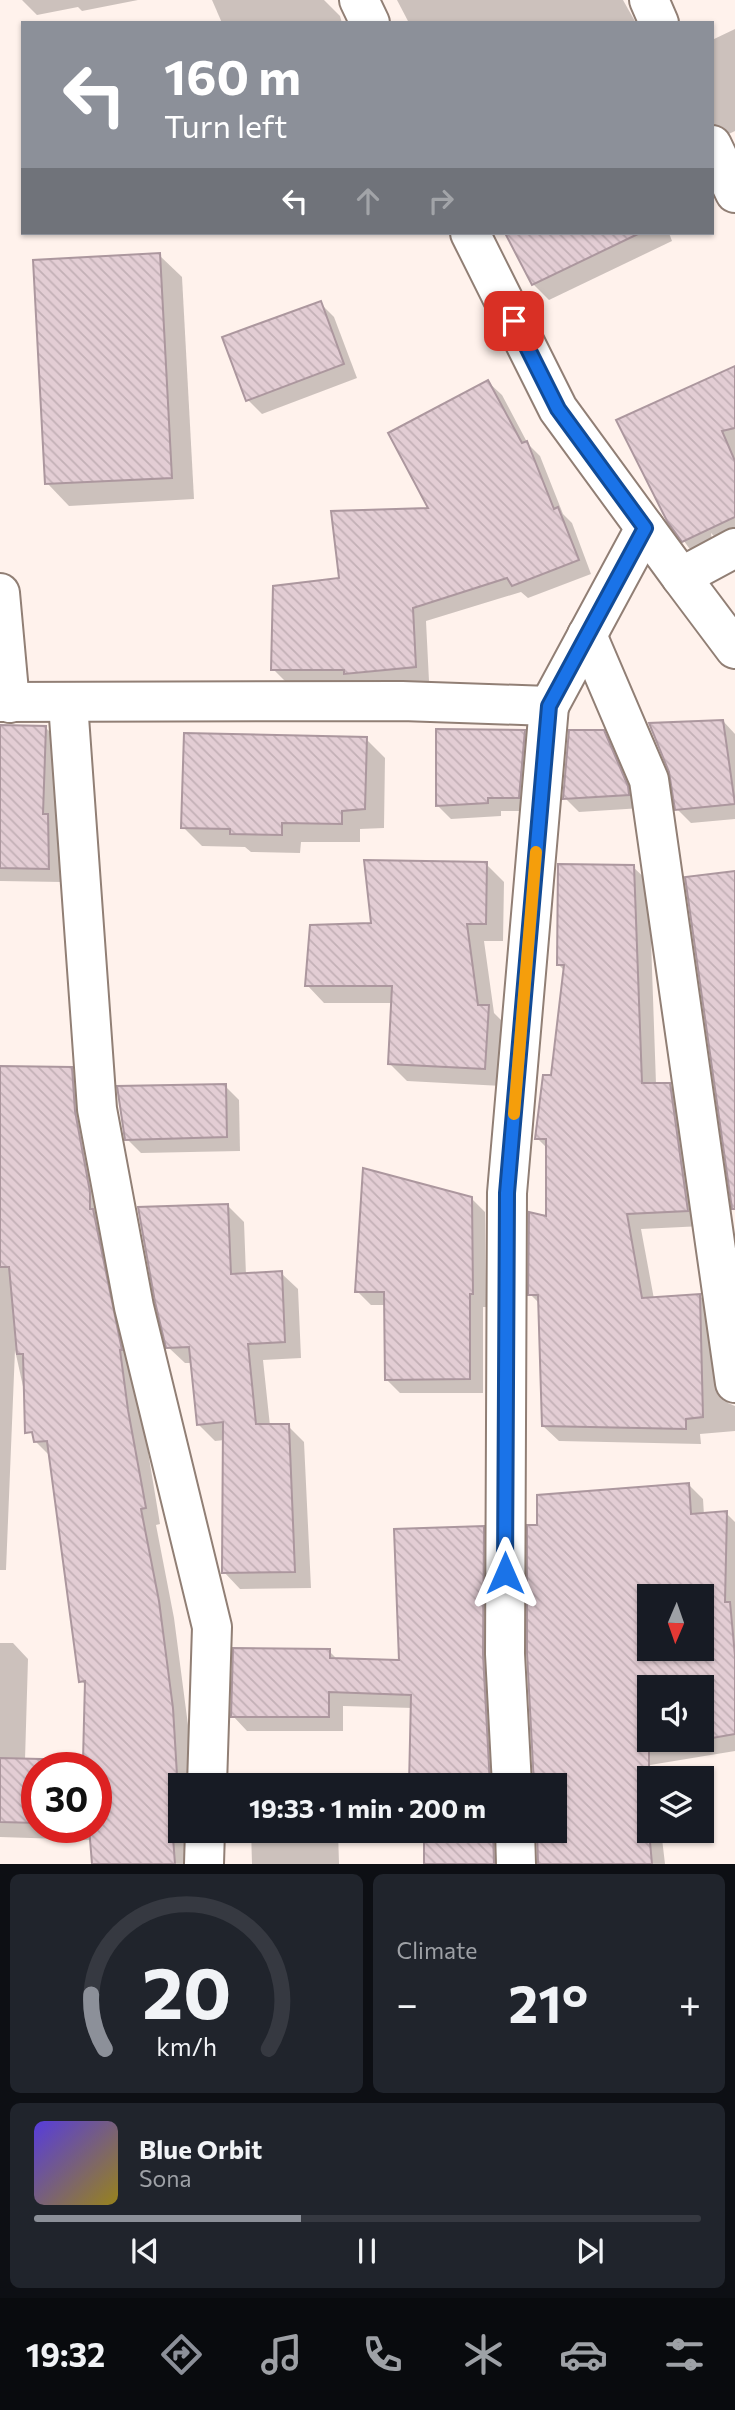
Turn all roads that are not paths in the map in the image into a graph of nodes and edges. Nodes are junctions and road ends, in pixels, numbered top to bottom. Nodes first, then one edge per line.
1 (359, 0) edge
2 (649, 0) edge
3 (369, 21) edge
4 (658, 21) edge
5 (714, 149) edge
6 (735, 193) edge
7 (471, 235) edge
8 (645, 528) junction
9 (735, 548) edge
10 (681, 577) junction
11 (0, 593) edge
12 (587, 635) junction
13 (735, 649) edge
14 (5, 703) edge
15 (68, 703) junction
16 (549, 706) junction
17 (735, 1383) edge
18 (207, 1773) edge
19 (511, 1773) edge
20 (205, 1843) edge
21 (515, 1843) edge
22 (204, 1864) edge
23 (516, 1864) edge

1 - 3 street
2 - 4 street
5 - 6 street
7 - 8 street
8 - 10 street
8 - 12 street
9 - 10 street
10 - 13 street
11 - 14 street
12 - 16 street
12 - 17 street
14 - 15 street
15 - 16 street
15 - 18 street
16 - 19 street
20 - 22 street
21 - 23 street

